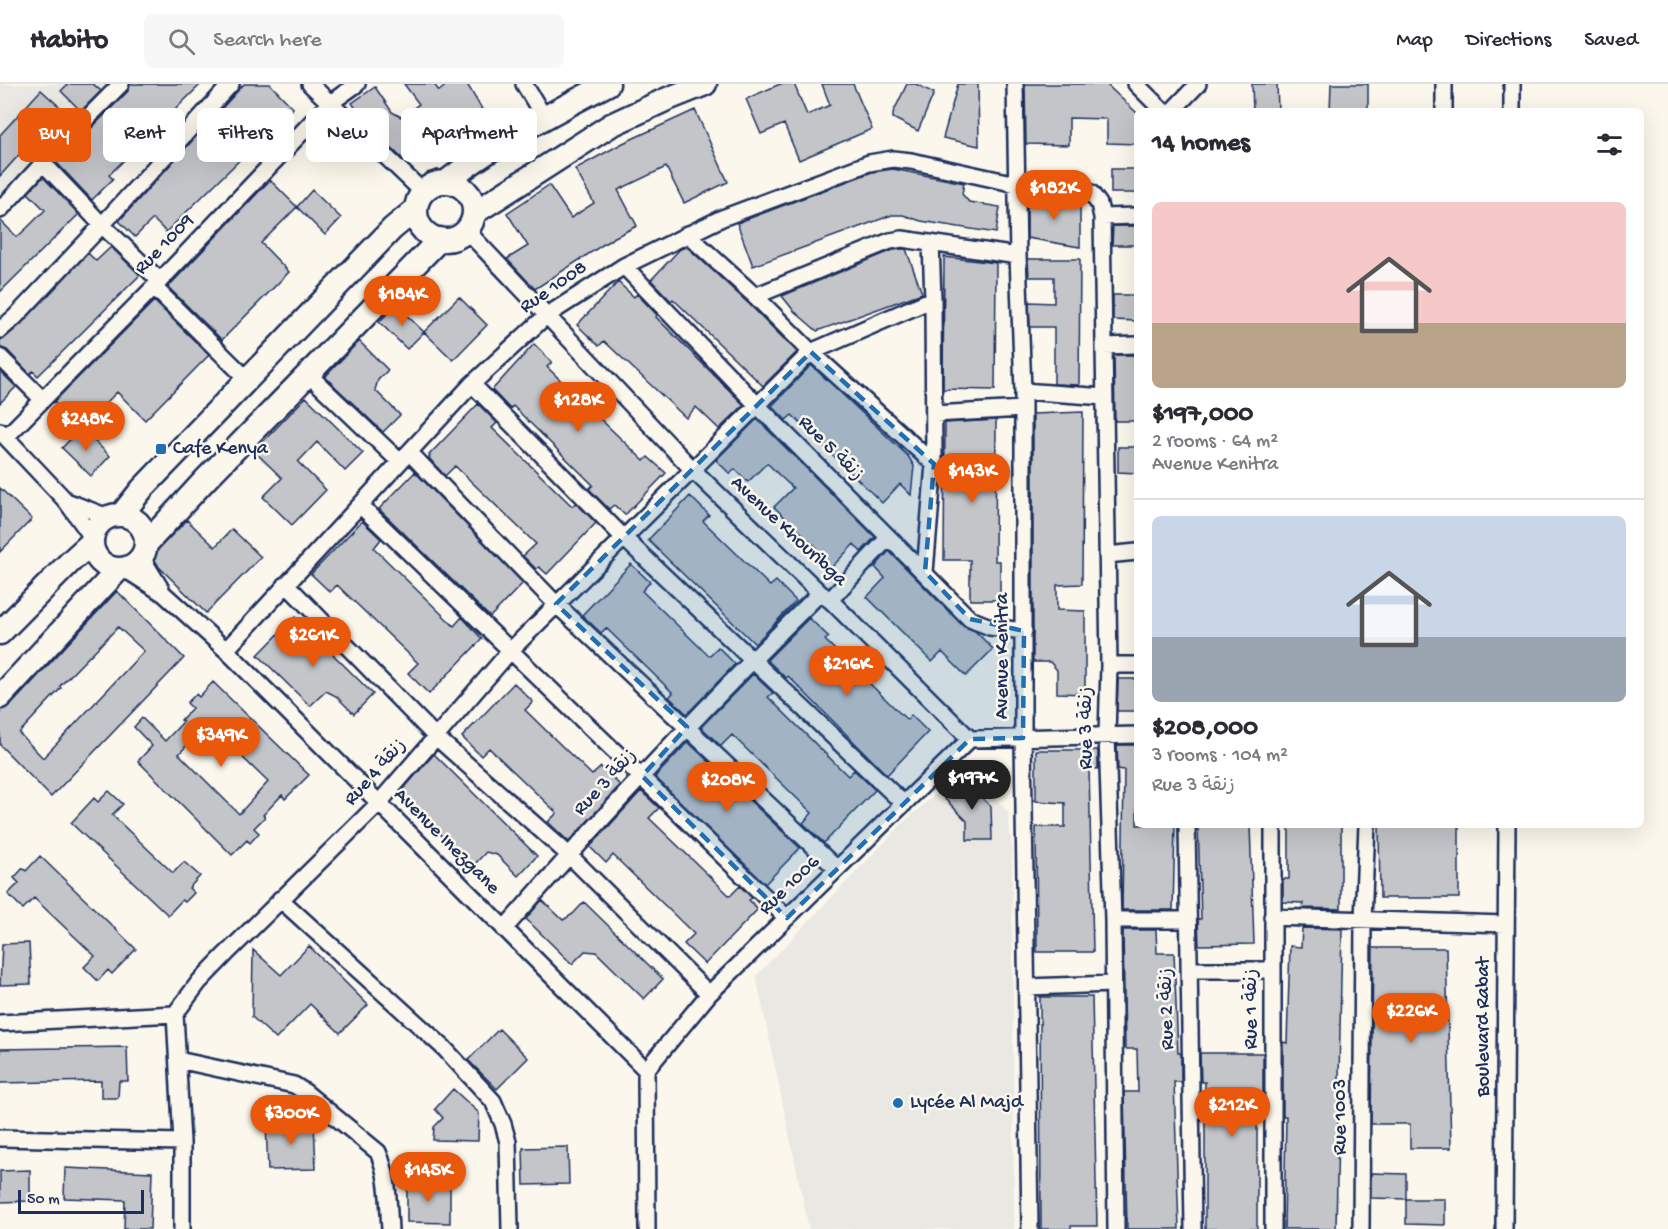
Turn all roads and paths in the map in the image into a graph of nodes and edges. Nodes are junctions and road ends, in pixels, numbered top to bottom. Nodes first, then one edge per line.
1 (121, 84) edge
2 (231, 84) edge
3 (310, 84) edge
4 (357, 84) edge
5 (524, 84) edge
6 (608, 84) edge
7 (705, 84) edge
8 (1015, 84) edge
9 (1136, 84) edge
10 (1198, 84) edge
11 (1444, 84) edge
12 (1512, 84) edge
13 (329, 104) junction
14 (1160, 108) edge
15 (1175, 108) edge
16 (1444, 108) edge
17 (1512, 108) edge
18 (544, 117) junction
19 (43, 163) junction
20 (446, 182) junction
21 (1016, 184) junction
22 (420, 201) junction
23 (0, 210) edge
24 (1134, 217) edge
25 (470, 222) junction
26 (1102, 222) junction
27 (102, 225) junction
28 (687, 234) junction
29 (440, 239) junction
30 (931, 243) junction
31 (1017, 256) junction
32 (624, 266) junction
33 (157, 284) junction
34 (755, 296) junction
35 (933, 298) junction
36 (546, 316) junction
37 (0, 330) edge
38 (1134, 345) edge
39 (1104, 346) junction
40 (811, 352) junction
41 (0, 357) edge
42 (308, 374) junction
43 (247, 379) junction
44 (472, 384) junction
45 (1023, 391) junction
46 (1105, 397) junction
47 (42, 399) junction
48 (758, 406) junction
49 (1023, 409) junction
50 (934, 414) junction
51 (3, 434) edge
52 (405, 457) junction
53 (934, 464) junction
54 (693, 470) junction
55 (66, 501) junction
56 (360, 505) junction
57 (115, 516) junction
58 (624, 538) junction
59 (888, 538) junction
60 (92, 539) junction
61 (1134, 552) edge
62 (1107, 555) junction
63 (133, 560) junction
64 (925, 572) junction
65 (286, 584) junction
66 (825, 596) junction
67 (556, 604) junction
68 (1024, 631) junction
69 (0, 633) edge
70 (226, 650) junction
71 (511, 650) junction
72 (752, 660) junction
73 (1109, 665) junction
74 (1134, 665) edge
75 (0, 697) edge
76 (687, 727) junction
77 (1134, 735) edge
78 (1107, 736) junction
79 (436, 737) junction
80 (1023, 738) junction
81 (970, 739) junction
82 (642, 776) junction
83 (378, 804) junction
84 (904, 804) junction
85 (1187, 828) edge
86 (1273, 828) edge
87 (1367, 828) edge
88 (1507, 828) edge
89 (569, 855) junction
90 (837, 869) junction
91 (280, 899) junction
92 (1272, 917) junction
93 (787, 918) junction
94 (1113, 920) junction
95 (1188, 920) junction
96 (1363, 920) junction
97 (1506, 924) junction
98 (504, 929) junction
99 (1189, 970) junction
100 (1272, 970) junction
101 (1113, 984) junction
102 (1027, 987) junction
103 (709, 994) junction
104 (175, 1014) junction
105 (0, 1023) edge
106 (178, 1060) junction
107 (646, 1070) junction
108 (0, 1138) edge
109 (182, 1142) junction
110 (182, 1229) edge
111 (390, 1229) edge
112 (510, 1229) edge
113 (647, 1229) edge
114 (1030, 1229) edge
115 (1116, 1229) edge
116 (1193, 1229) edge
117 (1273, 1229) edge
118 (1361, 1229) edge
119 (1504, 1229) edge

1 - 19 street
2 - 27 street
3 - 13 street
4 - 13 street, Rue 1009
5 - 18 street
6 - 18 main road
7 - 25 main road
8 - 21 street, Avenue Kenitra
9 - 14 street
10 - 15 street
11 - 16 street
12 - 17 street
13 - 22 street
13 - 33 street, Rue 1009
18 - 20 main road
19 - 23 street
19 - 27 street
20 - 22 main road
20 - 25 main road
21 - 26 street
21 - 28 street, Rue 1008
21 - 31 street, Avenue Kenitra
22 - 29 main road
22 - 43 main road
24 - 26 street
25 - 29 main road
25 - 36 street, Avenue Khouribga
26 - 39 street, Rue 3 زنقة
27 - 33 street
27 - 37 street
28 - 32 street, Rue 1008
28 - 34 street
29 - 42 main road
30 - 31 street
30 - 34 street
30 - 35 street
31 - 45 street, Avenue Kenitra
32 - 36 street, Rue 1008
32 - 48 street, Rue 5 زنقة
33 - 43 street
33 - 47 street, Rue 1009
34 - 40 street
35 - 40 street
35 - 50 street
36 - 44 street, Rue 1008
36 - 54 street, Avenue Khouribga
38 - 39 street
39 - 46 street, Rue 3 زنقة
40 - 48 street, Rue 4 زنقة
40 - 53 street
41 - 47 street
42 - 52 street
42 - 63 main road
43 - 57 main road
44 - 52 street, Rue 1008
44 - 58 street
45 - 46 street
45 - 49 street, Avenue Kenitra
46 - 62 street, Rue 3 زنقة
47 - 51 street, Rue 1009
48 - 54 street, Rue 4 زنقة
48 - 59 street, Rue 5 زنقة
49 - 50 street
49 - 68 street, Avenue Kenitra
50 - 53 street
51 - 55 street
52 - 56 street, Rue 1008
52 - 67 street
53 - 64 street
54 - 58 street, Rue 4 زنقة
54 - 66 street, Avenue Khouribga
55 - 57 street
55 - 60 street
56 - 65 street, Rue 1008
56 - 71 street
57 - 60 main road
57 - 63 main road
58 - 67 street, Rue 4 زنقة
58 - 72 street
59 - 64 street, Rue 5 زنقة
59 - 66 street, Rue 3 زنقة
60 - 63 main road
60 - 69 main road
61 - 62 street
62 - 73 street, Rue 3 زنقة
63 - 70 street, Avenue Inezgane
63 - 75 main road
64 - 68 street, Rue 5 زنقة
65 - 70 street, Rue 1008
65 - 79 street
66 - 72 street, Rue 3 زنقة
66 - 81 street, Avenue Khouribga
67 - 71 street, Rue 4 زنقة
67 - 76 street
68 - 80 street, Avenue Kenitra
70 - 83 street, Avenue Inezgane
71 - 79 street, Rue 4 زنقة
71 - 82 street
72 - 76 street, Rue 3 زنقة
72 - 84 street
73 - 74 street
73 - 78 street, Rue 3 زنقة
76 - 82 street, Rue 3 زنقة
76 - 90 street
77 - 78 street
78 - 80 street
78 - 94 street, Rue 3 زنقة
79 - 83 street, Rue 4 زنقة
79 - 89 street
80 - 81 street
80 - 102 street, Avenue Kenitra
81 - 84 street, Rue 1006
82 - 89 street, Rue 3 زنقة
82 - 93 street
83 - 91 street, Rue 4 زنقة
83 - 98 street, Avenue Inezgane
84 - 90 street, Rue 1006
85 - 95 street, Rue 2 زنقة
86 - 92 street, Rue 1 زنقة
87 - 96 street, Rue 1003
88 - 97 street, Boulevard Rabat
89 - 98 street, Rue 3 زنقة
89 - 103 street
90 - 93 street, Rue 1006
91 - 104 street, Rue 4 زنقة
91 - 112 street
92 - 96 street
92 - 100 street, Rue 1 زنقة
93 - 103 street, Rue 1006
94 - 95 street
94 - 101 street, Rue 3 زنقة
95 - 99 street, Rue 2 زنقة
96 - 97 street
96 - 118 street, Rue 1003
97 - 119 street, Boulevard Rabat
98 - 107 street, Avenue Inezgane
99 - 100 street
99 - 116 street, Rue 2 زنقة
100 - 117 street, Rue 1 زنقة
101 - 102 street
101 - 115 street, Rue 3 زنقة
102 - 114 street, Avenue Kenitra
103 - 107 street, Rue 1006
104 - 105 street
104 - 106 street
106 - 109 street
106 - 111 street
107 - 113 street
108 - 109 street
109 - 110 street

